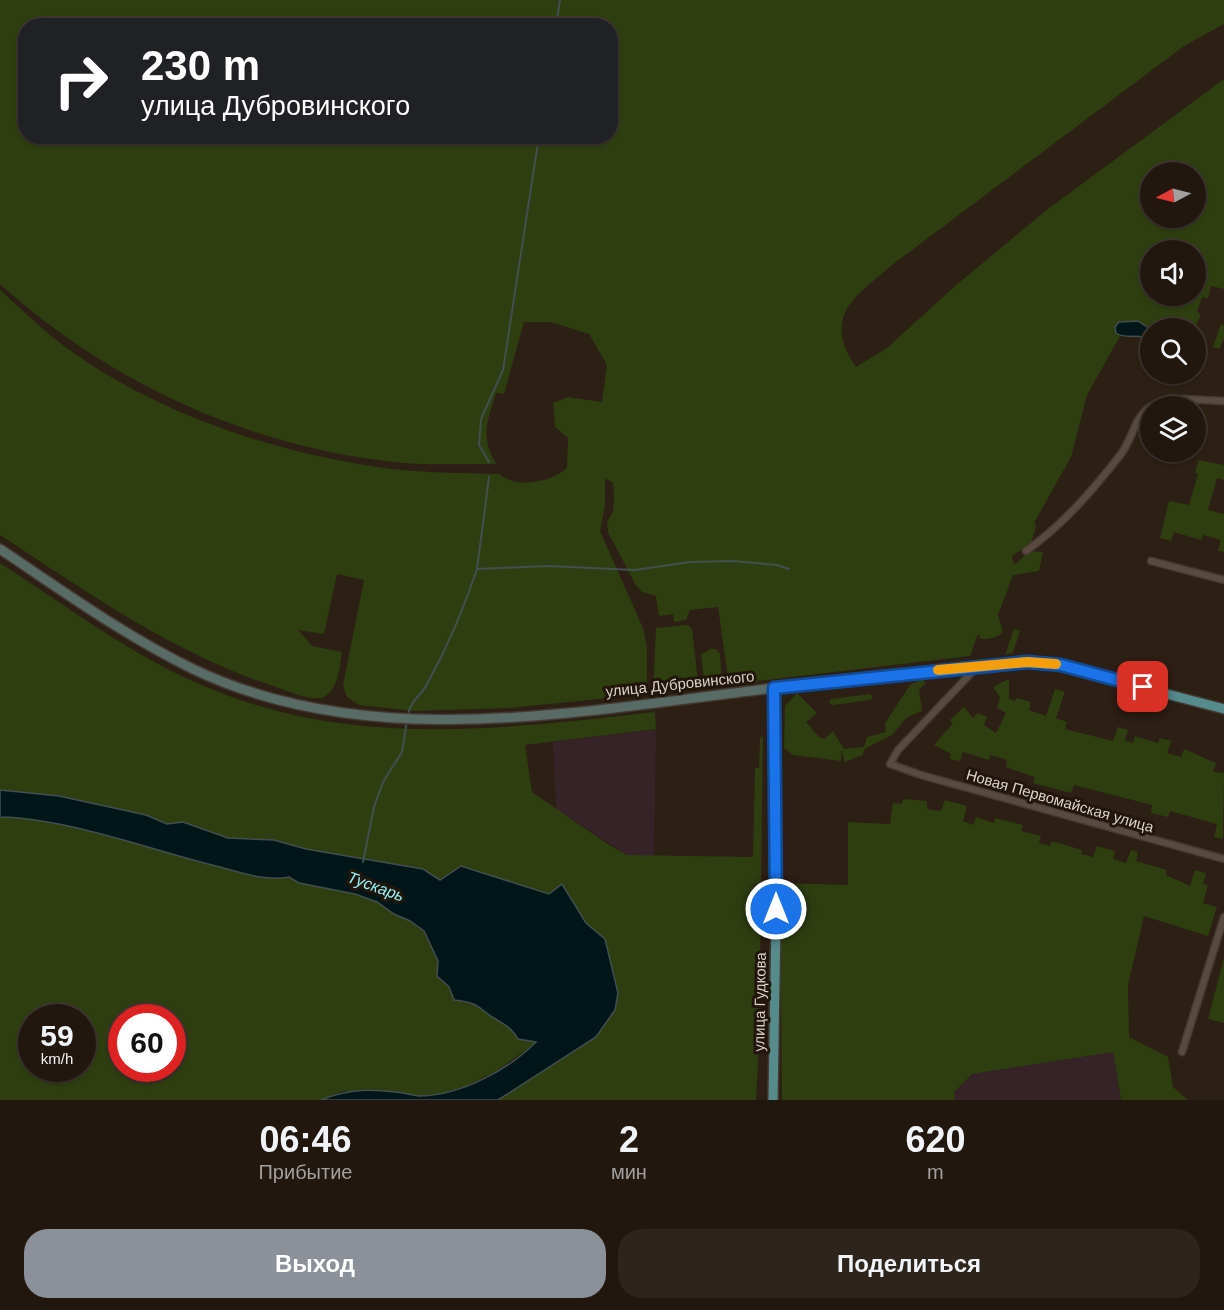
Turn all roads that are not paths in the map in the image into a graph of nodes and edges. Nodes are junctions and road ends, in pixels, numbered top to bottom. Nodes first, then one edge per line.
1 (1206, 400) edge
2 (1224, 401) edge
3 (1140, 419) edge
4 (0, 549) edge
5 (1026, 551) dead end
6 (1151, 561) dead end
7 (1224, 580) edge
8 (977, 666) junction
9 (774, 688) junction
10 (1224, 709) edge
11 (1224, 859) edge
12 (1224, 917) edge
13 (1182, 1052) dead end
14 (773, 1100) edge

1 - 2 street
3 - 5 street
4 - 9 main road, улица Дубровинского
6 - 7 street
8 - 9 main road, улица Дубровинского
8 - 10 main road, улица Дубровинского
8 - 11 street, Новая Первомайская улица
9 - 14 main road, улица Гудкова
12 - 13 street

